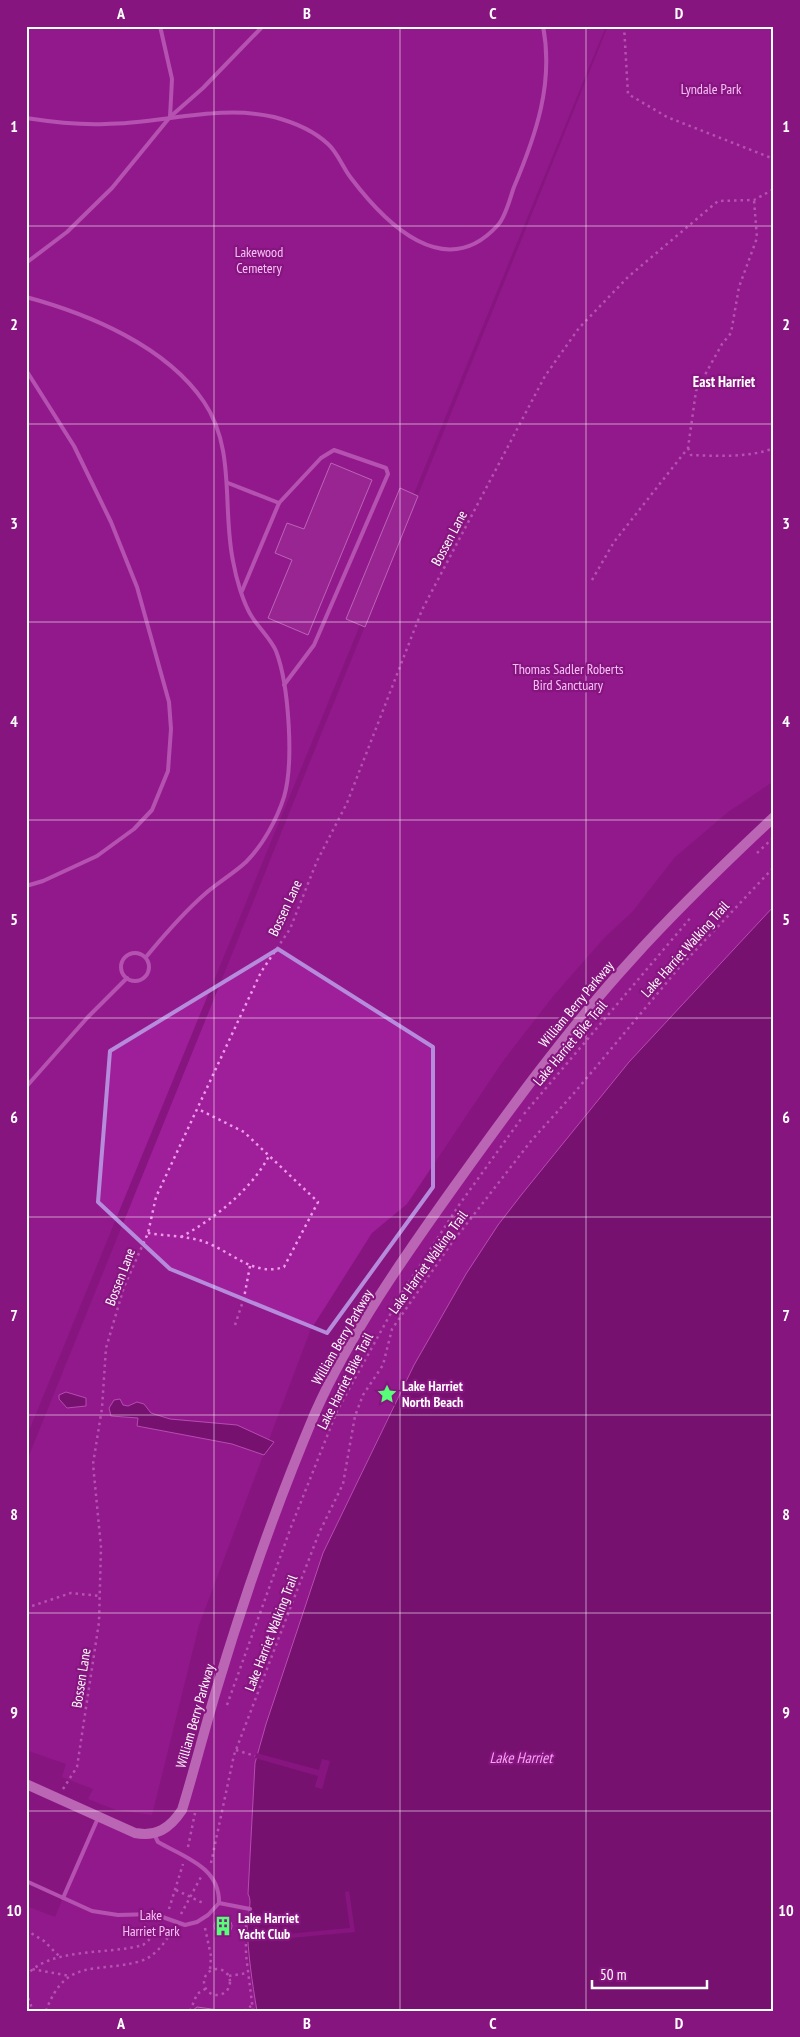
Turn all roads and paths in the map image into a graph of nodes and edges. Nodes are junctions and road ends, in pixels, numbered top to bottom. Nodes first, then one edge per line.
1 (160, 26) edge
2 (263, 26) edge
3 (543, 26) edge
4 (624, 26) edge
5 (170, 117) junction
6 (26, 118) edge
7 (774, 159) edge
8 (774, 189) edge
9 (754, 200) junction
10 (26, 263) edge
11 (26, 297) edge
12 (26, 370) edge
13 (688, 448) junction
14 (774, 448) edge
15 (228, 483) junction
16 (279, 503) junction
17 (592, 580) dead end
18 (242, 591) junction
19 (284, 685) junction
20 (774, 817) edge
21 (774, 837) edge
22 (753, 856) dead end
23 (774, 867) edge
24 (26, 886) edge
25 (697, 910) dead end
26 (146, 957) junction
27 (126, 978) junction
28 (26, 1087) edge
29 (198, 1109) junction
30 (269, 1156) junction
31 (148, 1233) junction
32 (180, 1238) junction
33 (250, 1266) junction
34 (235, 1325) dead end
35 (100, 1596) junction
36 (26, 1608) edge
37 (224, 1711) dead end
38 (236, 1750) junction
39 (255, 1756) dead end
40 (65, 1783) dead end
41 (26, 1784) edge
42 (197, 1804) dead end
43 (98, 1816) junction
44 (154, 1834) junction
45 (185, 1857) junction
46 (210, 1866) dead end
47 (203, 1874) dead end
48 (26, 1881) edge
49 (176, 1890) junction
50 (189, 1897) junction
51 (64, 1898) junction
52 (204, 1903) dead end
53 (219, 1903) junction
54 (250, 1908) dead end
55 (246, 1916) dead end
56 (164, 1918) junction
57 (178, 1920) dead end
58 (208, 1922) dead end
59 (204, 1926) junction
60 (174, 1929) dead end
61 (198, 1929) dead end
62 (26, 1930) edge
63 (60, 1957) junction
64 (26, 1968) edge
65 (32, 1969) junction
66 (210, 1970) junction
67 (248, 1973) junction
68 (26, 1976) edge
69 (70, 1976) junction
70 (230, 1976) junction
71 (205, 1989) junction
72 (26, 1992) edge
73 (252, 2006) junction
74 (33, 2011) edge
75 (46, 2011) edge
76 (190, 2011) edge
77 (244, 2011) edge
78 (253, 2011) edge

1 - 5 lane
2 - 5 lane
3 - 5 lane
4 - 7 path
5 - 6 lane
5 - 10 lane
8 - 9 path, Bossen Lane
9 - 13 path
9 - 29 path, Bossen Lane
11 - 15 lane
12 - 24 lane
13 - 14 path
13 - 17 path
15 - 16 lane
15 - 18 lane
16 - 18 lane
16 - 19 lane
18 - 19 lane
19 - 26 lane
20 - 44 street, William Berry Parkway
21 - 22 path
23 - 38 path, Lake Harriet Walking Trail
25 - 37 path, Lake Harriet Bike Trail
26 - 27 lane
26 - 27 lane
27 - 28 lane
29 - 30 path
29 - 31 path, Bossen Lane
30 - 32 path
30 - 33 path
31 - 32 path
31 - 35 path, Bossen Lane
32 - 33 path
33 - 34 path
35 - 36 path
35 - 40 path, Bossen Lane
38 - 39 path
38 - 46 path, Lake Harriet Walking Trail
41 - 43 street
42 - 45 path
43 - 44 street
43 - 51 lane
44 - 45 lane
45 - 49 path
45 - 53 lane
47 - 50 path
48 - 51 lane
49 - 50 path
49 - 56 path
50 - 52 path
50 - 57 path
51 - 56 lane
53 - 54 lane
53 - 56 lane
55 - 67 path
56 - 63 path
58 - 59 path
59 - 61 path
59 - 66 path
60 - 69 path
62 - 63 path
63 - 65 path
64 - 65 path
65 - 68 path
65 - 69 path
66 - 70 path
66 - 71 path
67 - 70 path
67 - 73 path
69 - 75 path
70 - 71 path
71 - 76 path
72 - 74 path
73 - 77 path
73 - 78 path

